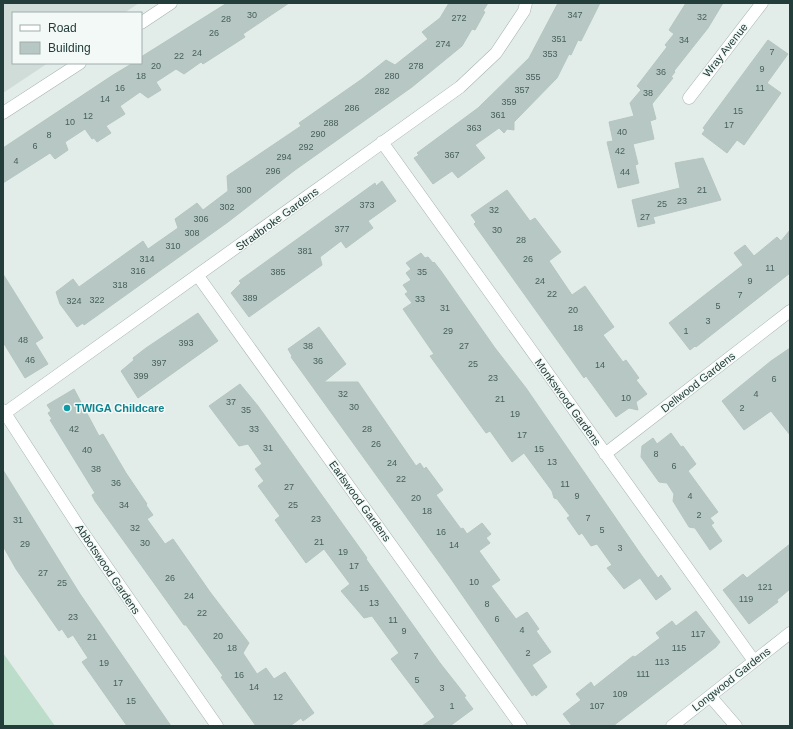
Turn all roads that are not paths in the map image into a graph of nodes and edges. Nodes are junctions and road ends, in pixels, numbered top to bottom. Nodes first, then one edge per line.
1 (171, 3) edge
2 (526, 3) edge
3 (762, 3) edge
4 (142, 22) edge
5 (78, 64) edge
6 (689, 98) dead end
7 (3, 113) edge
8 (382, 142) junction
9 (198, 276) junction
10 (790, 311) edge
11 (4, 412) edge
12 (606, 454) junction
13 (790, 633) edge
14 (754, 661) junction
15 (710, 696) junction
16 (217, 726) edge
17 (521, 726) edge
18 (672, 726) edge
19 (736, 726) edge

1 - 4 street
2 - 8 street, Stradbroke Gardens
3 - 6 street, Wray Avenue
5 - 7 street
8 - 9 street, Stradbroke Gardens
8 - 12 street, Monkswood Gardens
9 - 11 street, Stradbroke Gardens
9 - 17 street, Earlswood Gardens
10 - 12 street, Dellwood Gardens
11 - 16 street, Abbotswood Gardens
12 - 14 street, Monkswood Gardens
13 - 14 street, Longwood Gardens
14 - 15 street, Longwood Gardens
15 - 18 street, Longwood Gardens
15 - 19 street

